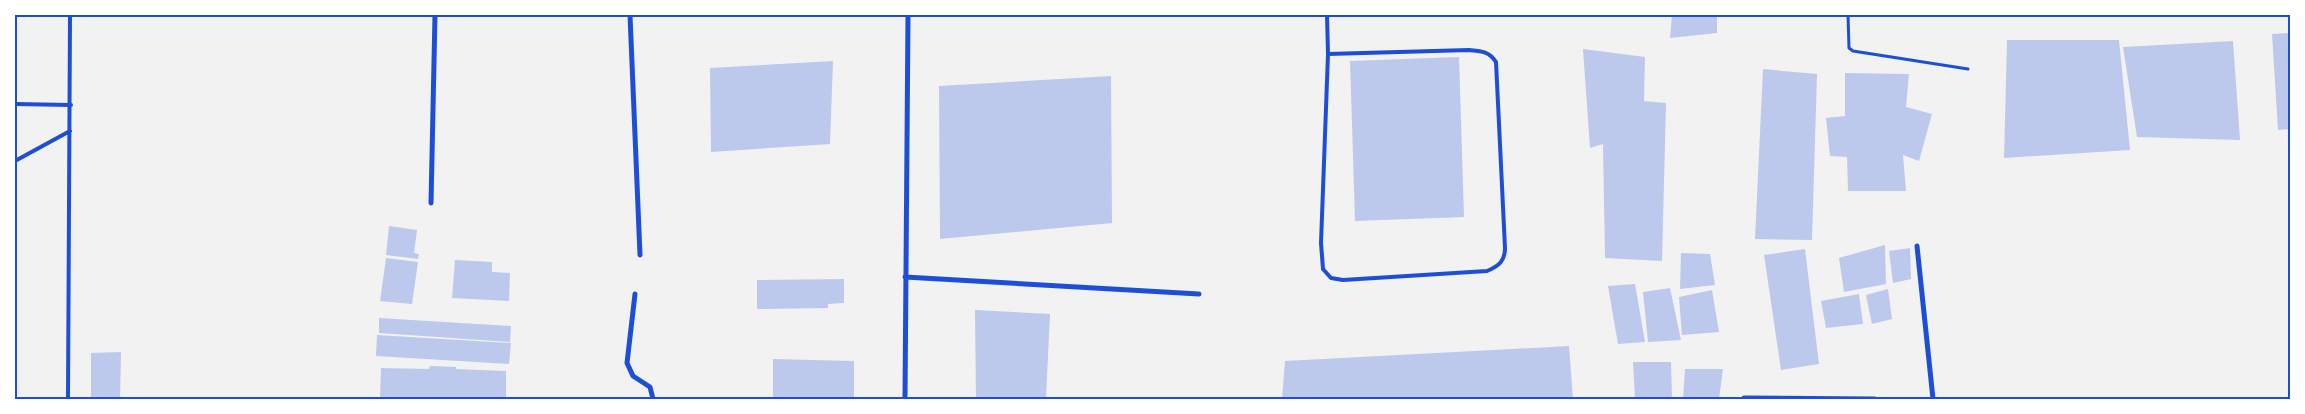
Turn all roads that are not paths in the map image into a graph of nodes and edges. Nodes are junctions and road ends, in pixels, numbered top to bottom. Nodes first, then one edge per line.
1 (70, 15) edge
2 (435, 15) edge
3 (630, 15) edge
4 (908, 15) edge
5 (1327, 15) edge
6 (1328, 54) junction
7 (15, 104) edge
8 (70, 105) junction
9 (70, 131) junction
10 (15, 161) edge
11 (431, 203) dead end
12 (1917, 246) dead end
13 (640, 255) dead end
14 (905, 277) junction
15 (635, 294) dead end
16 (1199, 294) dead end
17 (1744, 398) dead end
18 (68, 399) edge
19 (653, 399) edge
20 (906, 399) edge
21 (1832, 399) edge
22 (1875, 399) edge
23 (1934, 399) edge

1 - 8 lane
2 - 11 street
3 - 13 street
4 - 14 street
5 - 6 lane
6 - 6 lane
7 - 8 lane
8 - 9 lane
9 - 10 lane
9 - 18 lane
12 - 23 street
14 - 16 street
14 - 20 street
15 - 19 street
17 - 21 street
21 - 22 street

